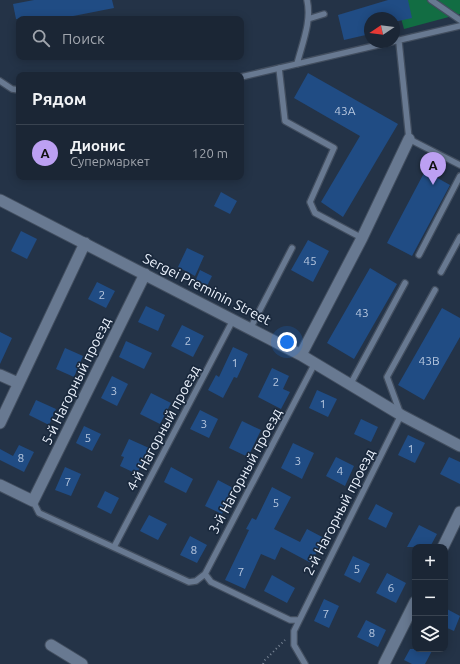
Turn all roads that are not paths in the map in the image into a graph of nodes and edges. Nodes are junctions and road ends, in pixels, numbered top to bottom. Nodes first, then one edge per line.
1 (307, 0) edge
2 (431, 0) edge
3 (324, 14) dead end
4 (308, 19) junction
5 (460, 20) edge
6 (460, 26) edge
7 (400, 42) edge
8 (371, 48) edge
9 (400, 48) edge
10 (297, 64) junction
11 (279, 68) junction
12 (244, 76) edge
13 (0, 81) edge
14 (16, 90) edge
15 (409, 139) junction
16 (460, 165) edge
17 (460, 176) edge
18 (0, 200) edge
19 (460, 237) edge
20 (362, 238) junction
21 (85, 243) junction
22 (292, 248) dead end
23 (419, 255) dead end
24 (442, 272) dead end
25 (146, 274) junction
26 (405, 283) dead end
27 (435, 290) dead end
28 (233, 320) junction
29 (250, 329) junction
30 (301, 355) junction
31 (315, 363) junction
32 (0, 375) edge
33 (18, 383) junction
34 (350, 385) junction
35 (401, 415) junction
36 (0, 423) edge
37 (460, 446) edge
38 (0, 485) edge
39 (33, 501) junction
40 (460, 512) edge
41 (444, 544) edge
42 (114, 547) junction
43 (205, 574) junction
44 (412, 608) edge
45 (298, 620) junction
46 (51, 645) dead end
47 (82, 664) edge
48 (304, 664) edge
49 (384, 664) edge

1 - 4 lane
2 - 5 lane
3 - 4 lane
4 - 10 lane
6 - 7 lane
8 - 10 lane
9 - 15 lane
10 - 11 lane
11 - 12 lane
11 - 20 lane
13 - 14 lane
15 - 16 lane
15 - 20 street
17 - 23 lane
18 - 21 street, Sergei Preminin Street
19 - 24 lane
20 - 30 street
21 - 25 street, Sergei Preminin Street
21 - 33 street
22 - 29 lane
25 - 28 street, Sergei Preminin Street
25 - 39 street, 5-й Нагорный проезд
26 - 34 lane
27 - 35 lane
28 - 29 street, Sergei Preminin Street
28 - 42 lane, 4-й Нагорный проезд
29 - 30 street, Sergei Preminin Street
30 - 31 street, Sergei Preminin Street
31 - 34 street, Sergei Preminin Street
31 - 43 lane, 3-й Нагорный проезд
32 - 33 street
33 - 36 street
34 - 35 street, Sergei Preminin Street
35 - 37 street, Sergei Preminin Street
35 - 45 lane, 2-й Нагорный проезд
38 - 39 street
39 - 42 lane
40 - 41 street
42 - 43 lane
43 - 45 lane
44 - 49 street
45 - 48 lane, 2-й Нагорный проезд
46 - 47 street

